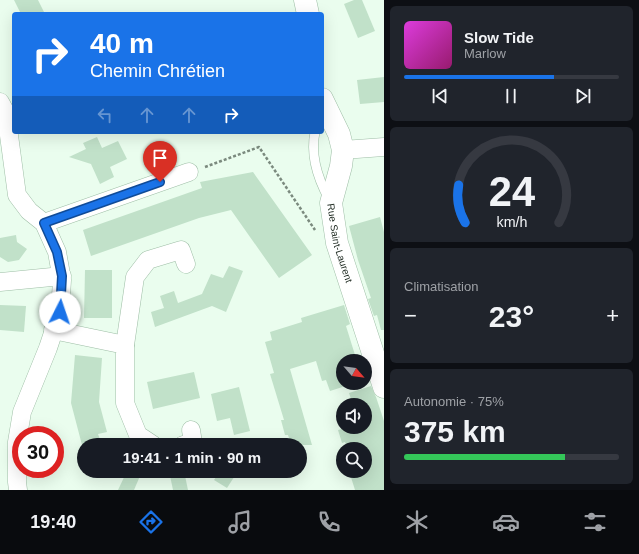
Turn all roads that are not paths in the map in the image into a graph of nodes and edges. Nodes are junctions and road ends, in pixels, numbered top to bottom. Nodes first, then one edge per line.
1 (305, 0) edge
2 (308, 12) edge
3 (0, 102) edge
4 (324, 110) edge
5 (315, 134) edge
6 (384, 147) edge
7 (343, 150) junction
8 (189, 172) road end
9 (331, 204) junction
10 (44, 223) junction
11 (186, 264) dead end
12 (62, 276) junction
13 (0, 282) edge
14 (53, 330) junction
15 (125, 345) junction
16 (384, 387) edge
17 (142, 438) edge
18 (18, 490) edge

1 - 2 main road
3 - 10 street
4 - 7 main road, Rue Saint-Laurent
5 - 9 lane
6 - 7 street
7 - 9 main road, Rue Saint-Laurent
8 - 10 street
9 - 16 main road, Rue Saint-Laurent
10 - 12 street
11 - 15 street
12 - 13 street
12 - 14 street
14 - 15 street
14 - 18 street
15 - 17 street

